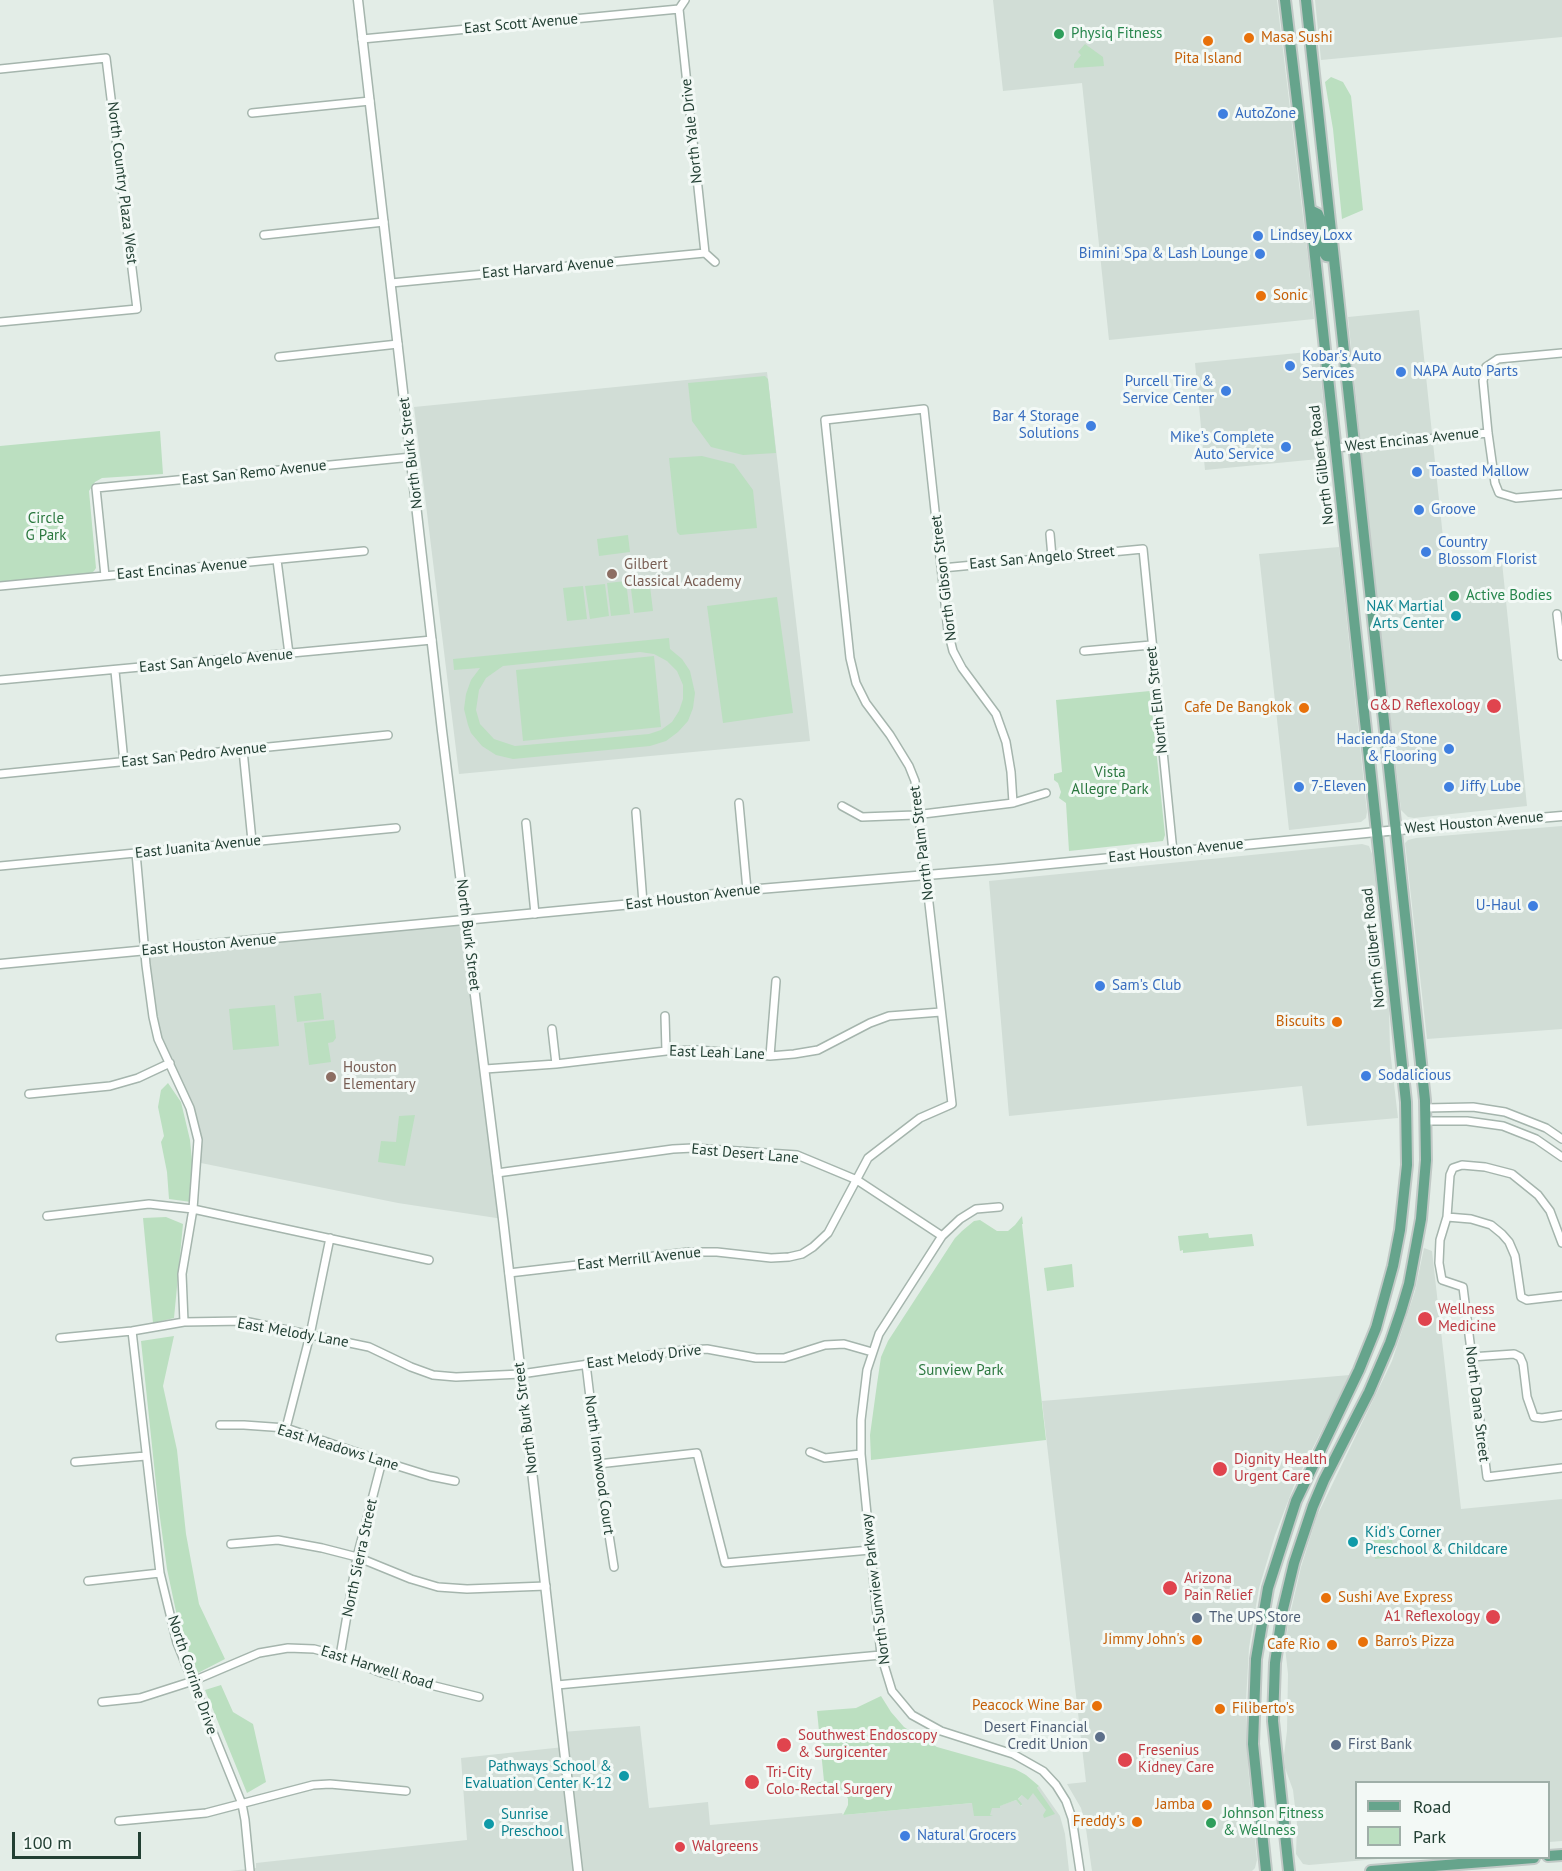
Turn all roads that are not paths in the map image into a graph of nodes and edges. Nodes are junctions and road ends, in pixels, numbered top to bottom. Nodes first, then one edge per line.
1 (357, 0) edge
2 (685, 0) edge
3 (1285, 0) edge
4 (1306, 0) edge
5 (679, 9) junction
6 (362, 39) junction
7 (0, 69) edge
8 (370, 101) junction
9 (252, 113) dead end
10 (1310, 210) junction
11 (384, 222) junction
12 (264, 235) dead end
13 (705, 253) junction
14 (1333, 257) junction
15 (715, 262) dead end
16 (391, 283) junction
17 (0, 322) edge
18 (398, 344) junction
19 (1562, 353) edge
20 (279, 357) dead end
21 (924, 410) joint
22 (1488, 433) junction
23 (1353, 446) junction
24 (1336, 448) junction
25 (411, 457) junction
26 (1562, 494) edge
27 (1050, 534) dead end
28 (1364, 547) junction
29 (1143, 549) joint
30 (1347, 549) junction
31 (364, 551) dead end
32 (1052, 557) junction
33 (277, 560) junction
34 (942, 568) junction
35 (105, 576) junction
36 (0, 586) edge
37 (1557, 614) dead end
38 (432, 640) junction
39 (1151, 645) junction
40 (1084, 651) dead end
41 (1562, 651) edge
42 (289, 654) junction
43 (1562, 656) edge
44 (115, 671) junction
45 (0, 680) edge
46 (388, 735) dead end
47 (243, 750) junction
48 (124, 762) junction
49 (0, 774) edge
50 (1046, 793) dead end
51 (739, 803) dead end
52 (1013, 803) junction
53 (842, 806) dead end
54 (636, 812) dead end
55 (919, 814) junction
56 (1562, 816) edge
57 (526, 823) dead end
58 (396, 828) dead end
59 (1386, 831) junction
60 (252, 841) junction
61 (1173, 852) junction
62 (136, 853) junction
63 (0, 866) edge
64 (926, 874) junction
65 (747, 890) junction
66 (643, 903) junction
67 (535, 914) junction
68 (466, 921) junction
69 (146, 950) junction
70 (0, 964) edge
71 (776, 981) dead end
72 (941, 1012) junction
73 (665, 1016) dead end
74 (552, 1029) dead end
75 (666, 1051) junction
76 (770, 1056) junction
77 (170, 1063) junction
78 (556, 1064) junction
79 (485, 1069) junction
80 (28, 1094) dead end
81 (952, 1104) joint
82 (1425, 1108) junction
83 (1426, 1121) junction
84 (1562, 1139) edge
85 (1562, 1157) edge
86 (497, 1173) junction
87 (856, 1180) junction
88 (999, 1207) dead end
89 (194, 1209) junction
90 (48, 1216) dead end
91 (1447, 1217) junction
92 (942, 1236) junction
93 (330, 1238) junction
94 (1562, 1243) edge
95 (429, 1260) dead end
96 (509, 1273) junction
97 (1562, 1296) edge
98 (184, 1322) junction
99 (132, 1331) junction
100 (310, 1335) junction
101 (60, 1338) dead end
102 (872, 1352) junction
103 (1471, 1357) junction
104 (586, 1364) junction
105 (521, 1374) junction
106 (1562, 1415) edge
107 (220, 1425) dead end
108 (286, 1428) junction
109 (810, 1452) dead end
110 (861, 1454) junction
111 (146, 1456) junction
112 (382, 1461) junction
113 (75, 1462) dead end
114 (598, 1464) junction
115 (1562, 1468) edge
116 (455, 1481) dead end
117 (231, 1544) dead end
118 (870, 1550) junction
119 (357, 1557) junction
120 (614, 1567) dead end
121 (160, 1573) junction
122 (88, 1581) dead end
123 (546, 1586) junction
124 (881, 1655) junction
125 (340, 1656) junction
126 (1256, 1659) junction
127 (1275, 1663) junction
128 (194, 1681) junction
129 (557, 1684) junction
130 (479, 1697) dead end
131 (102, 1701) dead end
132 (406, 1791) dead end
133 (242, 1804) junction
134 (119, 1821) dead end
135 (1511, 1859) edge
136 (250, 1871) edge
137 (578, 1871) edge
138 (1080, 1871) edge
139 (1266, 1871) edge
140 (1289, 1871) edge
141 (1371, 1871) edge

1 - 6 street, North Burk Street
2 - 5 street
3 - 10 main road, North Gilbert Road
4 - 14 main road, North Gilbert Road
5 - 6 street, East Scott Avenue
5 - 13 street, North Yale Drive
6 - 8 street, North Burk Street
7 - 17 street, North Country Plaza West
8 - 9 street
8 - 11 street, North Burk Street
10 - 14 main road
10 - 24 main road, North Gilbert Road
11 - 12 street
11 - 16 street, North Burk Street
13 - 15 street
13 - 16 street, East Harvard Avenue
14 - 23 main road, North Gilbert Road
16 - 18 street, North Burk Street
18 - 20 street
18 - 25 street, North Burk Street
19 - 22 street
21 - 34 street, North Gibson Street
21 - 55 street, North Palm Street
22 - 23 street, West Encinas Avenue
22 - 26 street
23 - 24 street, West Encinas Avenue
23 - 28 main road, North Gilbert Road
24 - 30 main road, North Gilbert Road
25 - 35 street, East San Remo Avenue
25 - 38 street, North Burk Street
27 - 32 street
28 - 30 main road
28 - 59 main road, North Gilbert Road
29 - 32 street, East San Angelo Street
29 - 39 street, North Elm Street
30 - 59 main road, North Gilbert Road
31 - 33 street, East Encinas Avenue
32 - 34 street, East San Angelo Street
33 - 35 street, East Encinas Avenue
33 - 42 street
34 - 52 street, North Gibson Street
35 - 36 street, East Encinas Avenue
37 - 41 street
38 - 42 street, East San Angelo Avenue
38 - 68 street, North Burk Street
39 - 40 street
39 - 61 street, North Elm Street
41 - 43 street
42 - 44 street, East San Angelo Avenue
44 - 45 street, East San Angelo Avenue
44 - 48 street
46 - 47 street, East San Pedro Avenue
47 - 48 street, East San Pedro Avenue
47 - 60 street
48 - 49 street, East San Pedro Avenue
50 - 52 street
51 - 65 street
52 - 55 street
53 - 55 street
54 - 66 street
55 - 64 street, North Palm Street
56 - 59 street, West Houston Avenue
57 - 67 street
58 - 60 street, East Juanita Avenue
59 - 61 street, East Houston Avenue
59 - 82 main road, North Gilbert Road
59 - 126 main road, North Gilbert Road
60 - 62 street, East Juanita Avenue
61 - 64 street, East Houston Avenue
62 - 63 street, East Juanita Avenue
62 - 69 street
64 - 65 street, East Houston Avenue
64 - 72 street, North Palm Street
65 - 66 street, East Houston Avenue
66 - 67 street, East Houston Avenue
67 - 68 street, East Houston Avenue
68 - 69 street, East Houston Avenue
68 - 79 street, North Burk Street
69 - 70 street, East Houston Avenue
69 - 77 street
71 - 76 street
72 - 76 street, East Leah Lane
72 - 81 street, North Palm Street
73 - 75 street
74 - 78 street
75 - 76 street, East Leah Lane
75 - 78 street, East Leah Lane
77 - 80 street
77 - 89 street
78 - 79 street, East Leah Lane
79 - 86 street, North Burk Street
81 - 87 street, East Merrill Avenue
82 - 83 main road, North Gilbert Road
82 - 84 street
83 - 85 street
83 - 127 main road, North Gilbert Road
86 - 87 street, East Desert Lane
86 - 96 street, North Burk Street
87 - 92 street, East Desert Lane
87 - 96 street, East Merrill Avenue
88 - 92 street
89 - 90 street
89 - 93 street
89 - 98 street
91 - 94 street, North Dana Street
91 - 97 street
91 - 103 street, North Dana Street
92 - 102 street, North Sunview Parkway
93 - 95 street
93 - 100 street
96 - 105 street, North Burk Street
98 - 99 street, East Melody Lane
98 - 100 street, East Melody Lane
99 - 101 street, East Melody Lane
99 - 111 street, North Corrine Drive
100 - 105 street, East Melody Lane
100 - 108 street
102 - 104 street, East Melody Drive
102 - 110 street, North Sunview Parkway
103 - 106 street
103 - 115 street, North Dana Street
104 - 105 street, East Melody Drive
104 - 114 street, North Ironwood Court
105 - 123 street, North Burk Street
107 - 108 street, East Meadows Lane
108 - 112 street, East Meadows Lane
109 - 110 street
110 - 118 street, North Sunview Parkway
111 - 113 street
111 - 121 street, North Corrine Drive
112 - 116 street, East Meadows Lane
112 - 119 street, North Sierra Street
114 - 118 street
114 - 120 street, North Ironwood Court
117 - 119 street
118 - 124 street, North Sunview Parkway
119 - 123 street
119 - 125 street, North Sierra Street
121 - 122 street
121 - 128 street, North Corrine Drive
123 - 129 street, North Burk Street
124 - 129 street
124 - 138 street, North Sunview Parkway
125 - 128 street, East Harwell Road
125 - 130 street, East Harwell Road
126 - 127 main road
126 - 139 main road, North Gilbert Road
127 - 140 main road, North Gilbert Road
128 - 131 street, East Harwell Road
128 - 133 street, North Corrine Drive
129 - 137 street, North Burk Street
132 - 133 street
133 - 134 street
133 - 136 street, North Corrine Drive
135 - 141 main road

